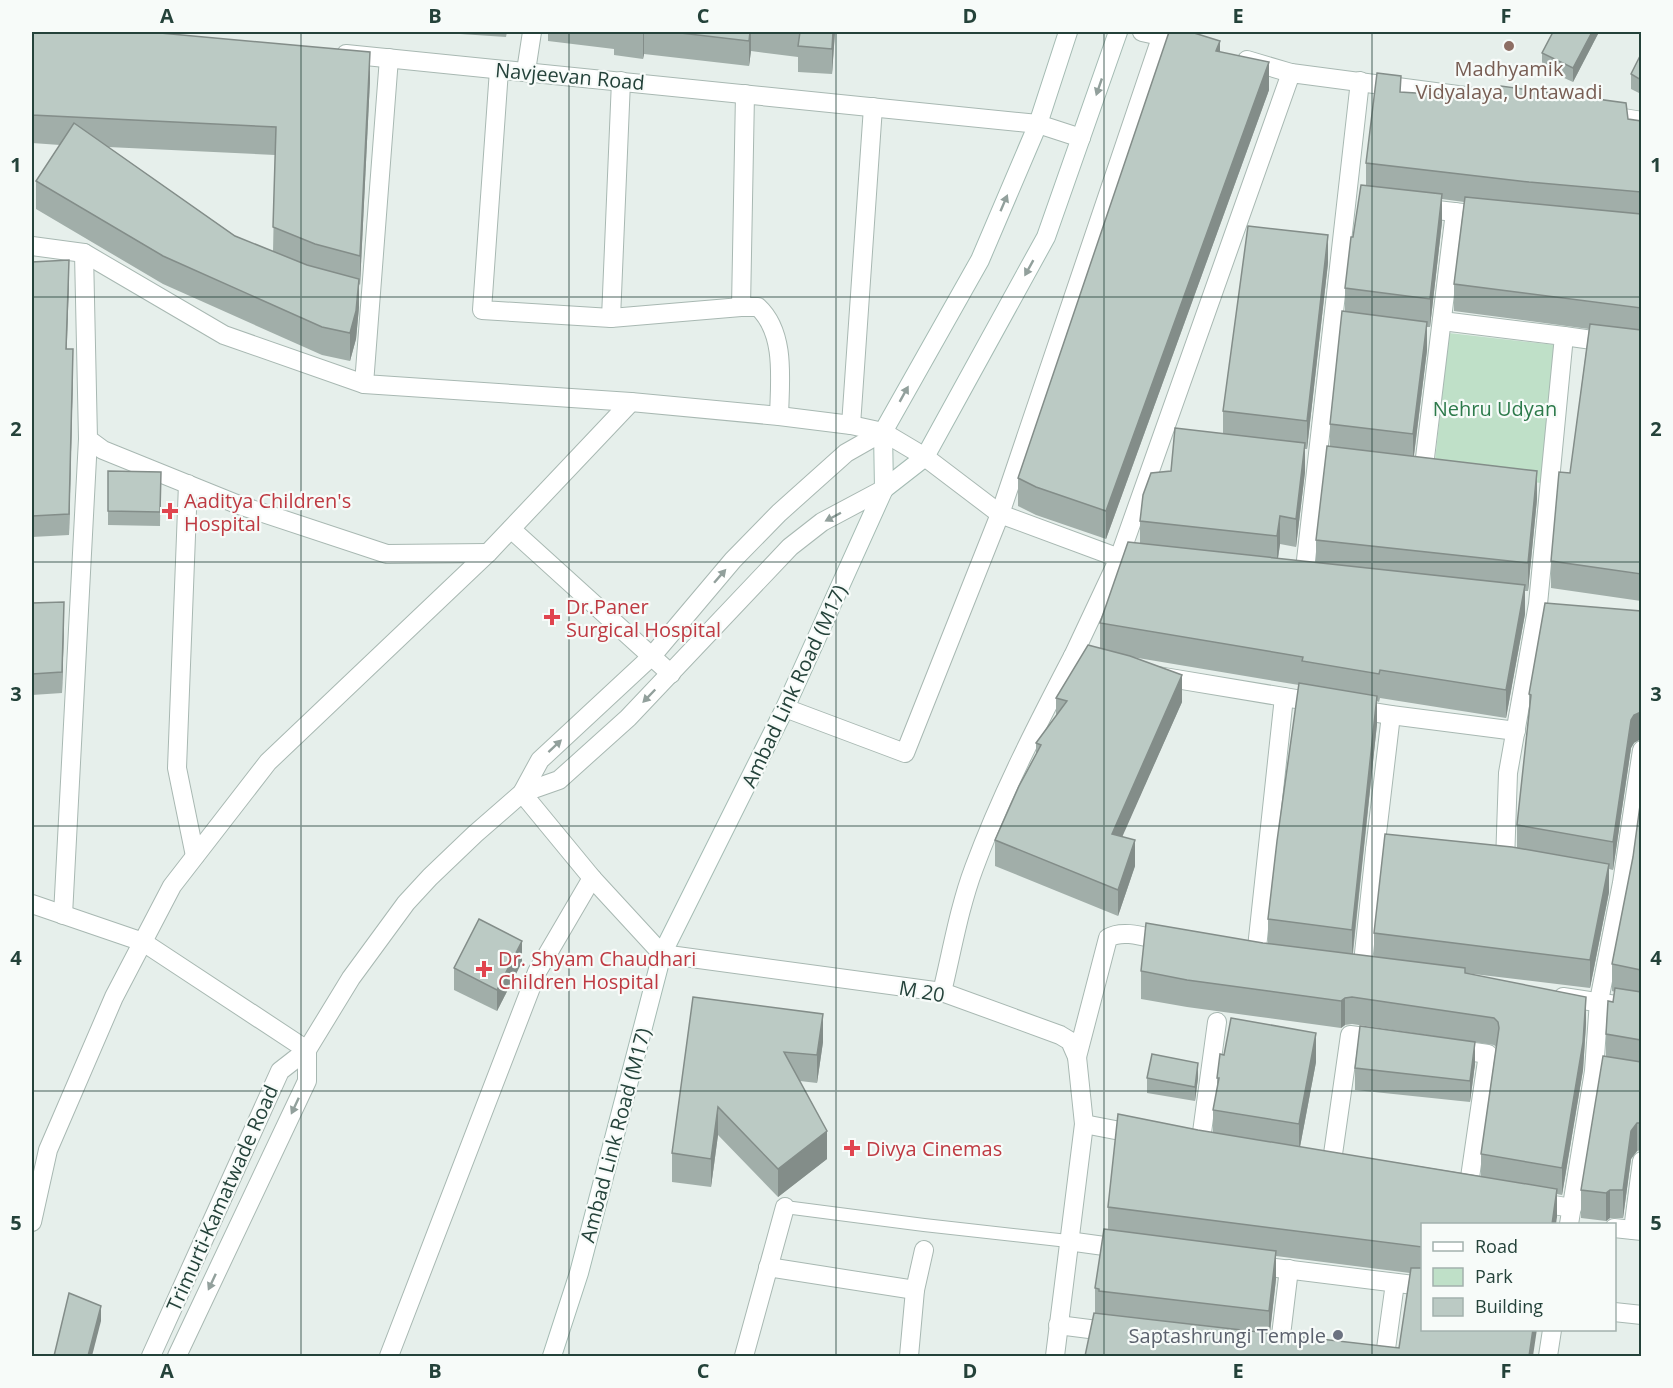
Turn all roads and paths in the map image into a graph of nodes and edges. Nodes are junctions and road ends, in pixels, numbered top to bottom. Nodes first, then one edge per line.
1 (532, 32) edge
2 (1068, 32) edge
3 (1118, 32) edge
4 (1142, 32) edge
5 (1162, 35) junction
6 (1195, 45) edge
7 (331, 53) edge
8 (1227, 54) edge
9 (389, 58) junction
10 (499, 70) junction
11 (526, 71) junction
12 (1291, 73) junction
13 (621, 81) junction
14 (1360, 81) junction
15 (745, 94) junction
16 (1501, 101) edge
17 (873, 107) junction
18 (1583, 112) edge
19 (1641, 121) edge
20 (1038, 124) junction
21 (1081, 138) junction
22 (1347, 199) junction
23 (1368, 201) edge
24 (1401, 205) edge
25 (1455, 212) junction
26 (1507, 219) edge
27 (32, 246) edge
28 (84, 253) junction
29 (351, 294) edge
30 (371, 300) junction
31 (741, 307) junction
32 (611, 318) junction
33 (1442, 321) junction
34 (1332, 326) junction
35 (1354, 329) edge
36 (1564, 336) junction
37 (1418, 338) edge
38 (1439, 340) junction
39 (1641, 346) edge
40 (364, 384) junction
41 (631, 402) junction
42 (778, 416) junction
43 (851, 425) junction
44 (883, 432) junction
45 (88, 439) junction
46 (1159, 443) junction
47 (1182, 446) edge
48 (925, 457) junction
49 (1295, 459) edge
50 (1323, 462) junction
51 (1423, 474) edge
52 (188, 484) junction
53 (884, 489) junction
54 (1000, 514) junction
55 (511, 529) junction
56 (488, 553) junction
57 (1119, 558) junction
58 (1142, 560) edge
59 (1281, 576) edge
60 (1532, 603) junction
61 (1561, 606) edge
62 (652, 656) junction
63 (1073, 656) junction
64 (1114, 666) edge
65 (672, 674) junction
66 (1144, 674) edge
67 (1284, 697) junction
68 (785, 708) junction
69 (1391, 715) junction
70 (1515, 731) junction
71 (1641, 750) edge
72 (522, 793) junction
73 (1375, 850) junction
74 (1422, 855) edge
75 (195, 856) junction
76 (1481, 860) edge
77 (592, 878) junction
78 (32, 904) edge
79 (63, 915) junction
80 (143, 942) junction
81 (1190, 946) edge
82 (662, 954) junction
83 (1234, 954) edge
84 (1362, 972) edge
85 (942, 992) junction
86 (1551, 995) edge
87 (1599, 1001) junction
88 (1641, 1009) edge
89 (1217, 1022) dead end
90 (1396, 1041) edge
91 (1431, 1046) edge
92 (307, 1050) junction
93 (1077, 1057) junction
94 (1594, 1071) junction
95 (1613, 1074) edge
96 (1084, 1124) junction
97 (1153, 1138) edge
98 (1221, 1150) edge
99 (1641, 1161) edge
100 (1309, 1165) edge
101 (1331, 1168) junction
102 (1354, 1172) edge
103 (1491, 1194) edge
104 (1514, 1198) edge
105 (784, 1207) joint
106 (1574, 1220) edge
107 (32, 1222) edge
108 (1630, 1230) edge
109 (1068, 1241) junction
110 (924, 1250) dead end
111 (1138, 1250) edge
112 (1231, 1262) edge
113 (768, 1267) junction
114 (1289, 1269) junction
115 (1395, 1283) junction
116 (1421, 1286) edge
117 (915, 1290) junction
118 (1616, 1312) edge
119 (1641, 1316) edge
120 (1058, 1325) junction
121 (1552, 1331) edge
122 (1128, 1334) edge
123 (1256, 1350) edge
124 (1279, 1352) junction
125 (1300, 1355) edge
126 (151, 1356) edge
127 (177, 1356) edge
128 (389, 1356) edge
129 (552, 1356) edge
130 (744, 1356) edge
131 (909, 1356) edge
132 (1055, 1356) edge
133 (1385, 1356) edge
134 (1548, 1356) edge

1 - 11 street
2 - 20 street
3 -> 21 street
4 - 5 street
5 - 6 street
5 - 54 street
7 - 9 street, Navjeevan Road
8 - 12 street
9 - 10 street, Navjeevan Road
9 - 30 street
10 - 11 street, Navjeevan Road
10 - 32 street
11 - 13 street, Navjeevan Road
12 - 14 street
12 - 46 street
13 - 15 street, Navjeevan Road
13 - 32 street
14 - 16 street
14 - 22 street
15 - 17 street, Navjeevan Road
15 - 31 street
17 - 20 street, Navjeevan Road
17 - 43 street
18 - 19 street
20 - 21 street, Navjeevan Road
44 -> 20 street
21 -> 48 street
22 - 23 street
22 - 34 street
24 - 25 street
25 - 26 street
25 - 33 street
27 - 28 street
28 - 40 street
28 - 45 street
29 - 30 street
30 - 40 street
31 - 32 street
31 - 42 street
33 - 36 street
33 - 38 street
34 - 35 street
34 - 50 street
36 - 39 street
36 - 60 street
37 - 38 street
38 - 51 street
40 - 41 street
41 - 42 street
41 - 55 street
42 - 43 street
43 - 44 street
44 - 48 street
44 - 53 street, Ambad Link Road (M17)
62 -> 44 street, Trimurti-Kamatwade Road
45 - 52 street
45 - 79 street
46 - 47 street
46 - 57 street
48 - 53 street, Trimurti-Kamatwade Road
48 - 54 street
49 - 50 street
50 - 59 street
52 - 56 street
52 - 75 street
53 -> 65 street, Trimurti-Kamatwade Road
53 - 68 street, Ambad Link Road (M17)
54 - 57 street
54 - 68 street
55 - 56 street
55 - 62 street
56 - 75 street
57 - 58 street
57 - 63 street
60 - 61 street
60 - 70 street
62 - 65 street
72 -> 62 street, Trimurti-Kamatwade Road
63 - 64 street
63 - 85 street
65 -> 72 street, Trimurti-Kamatwade Road
66 - 67 street
67 - 69 street
67 - 83 street
68 - 82 street, Ambad Link Road (M17)
69 - 70 street
69 - 73 street
70 - 76 street
71 - 87 street
72 - 77 street
72 - 92 street, Trimurti-Kamatwade Road
73 - 74 street
73 - 84 street
75 - 80 street
77 - 82 street
77 - 128 street
78 - 79 street
79 - 80 street
80 - 92 street
80 - 107 street
81 - 93 street
82 - 85 street, M 20
82 - 129 street, Ambad Link Road (M17)
85 - 93 street, M 20
86 - 87 street
87 - 88 street
87 - 94 street
89 - 98 street
90 - 101 street
91 - 103 street
92 - 126 street, Trimurti-Kamatwade Road
92 -> 127 street, Trimurti-Kamatwade Road
93 - 96 street
94 - 95 street
94 - 106 street
96 - 97 street
96 - 109 street
99 - 108 street
100 - 101 street
101 - 102 street
104 - 106 street
105 - 109 lane
105 - 113 street
109 - 111 street
109 - 120 street
110 - 117 street
112 - 114 street
113 - 117 street
113 - 130 street
114 - 115 street
114 - 124 street
115 - 116 street
115 - 133 street
117 - 131 street
118 - 119 street
120 - 122 street
120 - 132 street
121 - 134 street
123 - 124 street
124 - 125 street

